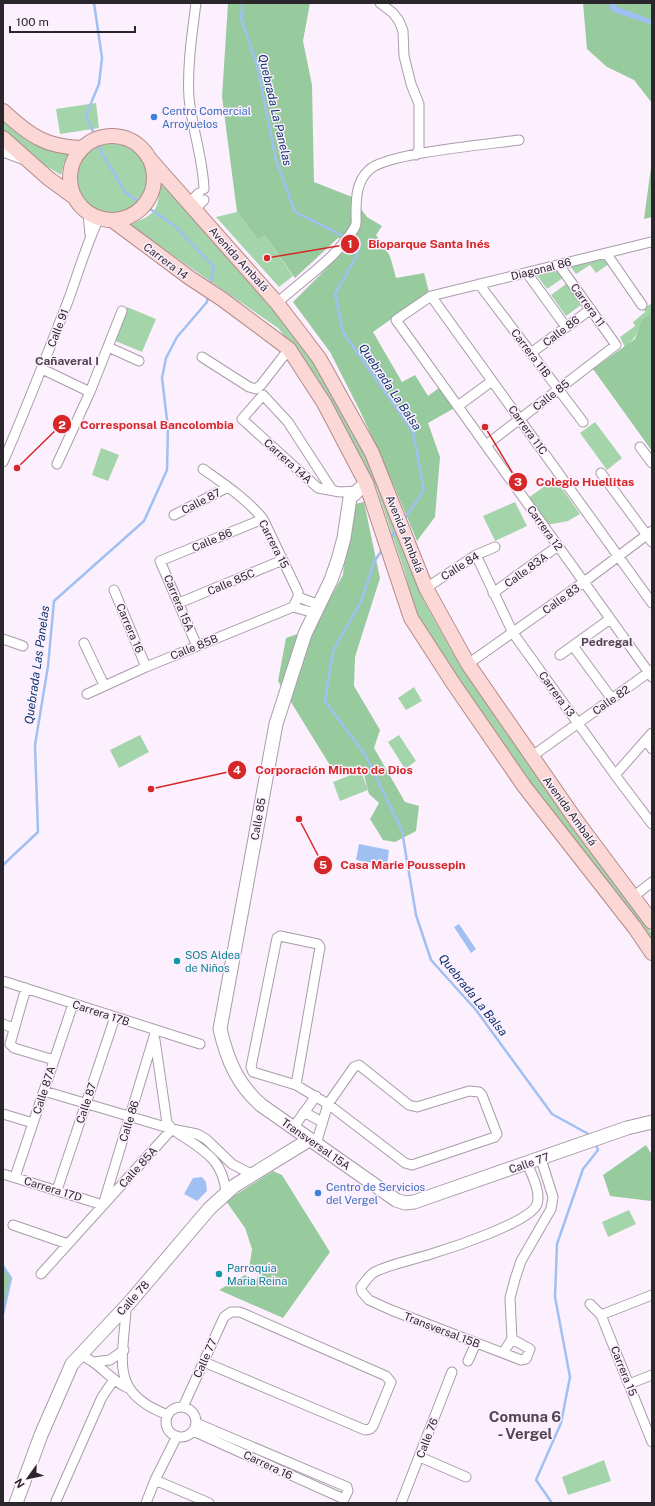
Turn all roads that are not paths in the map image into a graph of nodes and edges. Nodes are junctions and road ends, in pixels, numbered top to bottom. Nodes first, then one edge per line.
1 (196, 3) edge
2 (380, 3) edge
3 (3, 111) edge
4 (3, 138) edge
5 (519, 140) dead end
6 (85, 145) junction
7 (3, 152) edge
8 (416, 155) junction
9 (148, 157) junction
10 (32, 163) junction
11 (74, 197) junction
12 (191, 207) junction
13 (100, 217) junction
14 (651, 242) dead end
15 (606, 253) junction
16 (559, 265) junction
17 (527, 273) junction
18 (479, 284) junction
19 (431, 296) junction
20 (222, 299) joint
21 (278, 303) junction
22 (642, 305) dead end
23 (591, 309) junction
24 (122, 311) dead end
25 (566, 327) junction
26 (616, 346) joint
27 (108, 347) junction
28 (289, 349) junction
29 (531, 353) junction
30 (202, 357) dead end
31 (139, 361) dead end
32 (42, 369) junction
33 (492, 381) junction
34 (558, 389) junction
35 (90, 392) junction
36 (458, 406) junction
37 (520, 419) junction
38 (583, 422) dead end
39 (486, 445) junction
40 (640, 447) dead end
41 (3, 462) edge
42 (652, 463) edge
43 (57, 464) dead end
44 (203, 469) dead end
45 (601, 474) dead end
46 (228, 487) junction
47 (361, 487) junction
48 (336, 491) junction
49 (174, 515) dead end
50 (263, 519) junction
51 (650, 536) edge
52 (558, 546) junction
53 (495, 547) dead end
54 (476, 555) junction
55 (619, 557) junction
56 (283, 560) junction
57 (160, 561) joint
58 (584, 582) junction
59 (426, 588) junction
60 (114, 590) dead end
61 (493, 593) junction
62 (298, 597) junction
63 (179, 603) junction
64 (652, 603) edge
65 (293, 607) junction
66 (317, 609) junction
67 (610, 619) junction
68 (513, 633) junction
69 (3, 639) edge
70 (84, 643) dead end
71 (22, 646) dead end
72 (196, 646) junction
73 (574, 646) junction
74 (560, 655) dead end
75 (468, 664) junction
76 (146, 667) junction
77 (651, 674) edge
78 (104, 685) junction
79 (87, 694) dead end
80 (612, 699) junction
81 (578, 723) junction
82 (652, 734) edge
83 (531, 756) junction
84 (614, 775) junction
85 (652, 824) edge
86 (652, 882) edge
87 (633, 897) junction
88 (652, 922) edge
89 (652, 953) edge
90 (3, 981) edge
91 (26, 988) junction
92 (73, 1004) junction
93 (114, 1017) junction
94 (3, 1024) edge
95 (13, 1028) junction
96 (155, 1034) junction
97 (200, 1044) dead end
98 (54, 1060) junction
99 (235, 1074) joint
100 (296, 1085) junction
101 (44, 1091) junction
102 (316, 1096) junction
103 (86, 1103) junction
104 (328, 1104) junction
105 (304, 1112) junction
106 (3, 1114) edge
107 (130, 1116) junction
108 (322, 1122) junction
109 (652, 1122) edge
110 (33, 1123) junction
111 (293, 1128) junction
112 (172, 1129) junction
113 (313, 1142) junction
114 (226, 1158) junction
115 (541, 1159) junction
116 (528, 1163) junction
117 (218, 1165) junction
118 (3, 1174) edge
119 (253, 1175) junction
120 (15, 1177) junction
121 (57, 1190) junction
122 (226, 1194) junction
123 (405, 1203) joint
124 (103, 1205) junction
125 (13, 1225) dead end
126 (68, 1244) junction
127 (41, 1274) dead end
128 (652, 1295) edge
129 (590, 1304) dead end
130 (126, 1307) junction
131 (601, 1315) junction
132 (512, 1339) junction
133 (476, 1343) junction
134 (124, 1350) junction
135 (503, 1352) junction
136 (79, 1355) junction
137 (468, 1361) dead end
138 (94, 1362) junction
139 (204, 1362) junction
140 (452, 1372) dead end
141 (652, 1375) edge
142 (113, 1381) junction
143 (629, 1384) junction
144 (128, 1388) junction
145 (183, 1407) junction
146 (168, 1415) junction
147 (194, 1427) junction
148 (177, 1436) junction
149 (652, 1442) edge
150 (249, 1446) junction
151 (245, 1455) junction
152 (420, 1457) junction
153 (466, 1477) dead end
154 (155, 1480) junction
155 (56, 1501) dead end
156 (16, 1503) edge
157 (146, 1503) edge
158 (209, 1503) edge
159 (401, 1503) edge

1 - 12 street
2 - 8 street
3 - 6 main road
4 - 10 main road
5 - 8 street
6 - 9 main road
6 - 11 main road
7 - 10 street
8 - 21 street
9 - 12 main road, Avenida Ambalá
9 - 13 main road
10 - 11 main road
11 - 13 main road
12 - 21 main road, Avenida Ambalá
13 - 20 main road, Carrera 14
13 - 32 street, Calle 91
14 - 15 street, Diagonal 86
15 - 16 street, Diagonal 86
15 - 22 street
16 - 17 street, Diagonal 86
16 - 23 street, Carrera 11
17 - 18 street, Diagonal 86
17 - 25 street
18 - 19 street, Diagonal 86
18 - 29 street, Carrera 11B
19 - 33 street, Carrera 11C
19 - 36 street, Carrera 12
20 - 28 main road, Avenida Ambalá
21 - 59 main road, Avenida Ambalá
23 - 25 street, Calle 86
23 - 26 street, Carrera 11
24 - 27 street
25 - 29 street, Calle 86
26 - 34 street, Calle 85
27 - 31 street
27 - 35 street
28 - 30 street
28 - 47 main road, Avenida Ambalá
29 - 34 street, Carrera 11B
32 - 35 street
32 - 41 street, Calle 91
33 - 36 street
33 - 37 street, Carrera 11C
34 - 37 street, Calle 85
34 - 38 street, Carrera 11B
35 - 43 street
36 - 39 street, Carrera 12
37 - 39 street, Calle 85
37 - 55 street, Carrera 11C
39 - 52 street, Carrera 12
40 - 42 street
44 - 46 street, Carrera 15
45 - 51 street
46 - 49 street, Calle 87
46 - 50 street, Carrera 15
47 - 48 street
47 - 66 street, Calle 85
47 - 89 main road, Avenida Ambalá
48 - 48 street, Carrera 14A
50 - 56 street, Carrera 15
50 - 57 street, Calle 86
51 - 55 street, Calle 83
52 - 58 street, Carrera 12
52 - 61 street, Calle 83A
53 - 54 street, Calle 84
54 - 59 street, Calle 84
54 - 61 street, Carrera 13
55 - 58 street, Calle 83
55 - 64 street, Carrera 11C
56 - 62 street, Carrera 15
56 - 63 street, Calle 85C
57 - 63 street, Carrera 15A
58 - 67 street, Carrera 12
58 - 68 street, Calle 83
59 - 75 main road, Avenida Ambalá
60 - 76 street, Carrera 16
61 - 68 street, Carrera 13
62 - 65 street
62 - 66 street
63 - 72 street, Carrera 15A
65 - 66 street
65 - 72 street, Calle 85B
66 - 99 street, Calle 85
67 - 73 street
67 - 77 street, Carrera 12
68 - 75 street, Calle 83
68 - 81 street, Carrera 13
69 - 71 street
70 - 78 street
72 - 76 street, Calle 85B
73 - 74 street
73 - 80 street
75 - 83 main road, Avenida Ambalá
76 - 78 street, Calle 85B
77 - 80 street, Calle 82
78 - 79 street, Calle 85B
80 - 81 street, Calle 82
81 - 83 street, Calle 82
81 - 84 street, Carrera 13
82 - 84 street
83 - 87 main road, Avenida Ambalá
84 - 85 street, Carrera 13
86 - 87 street
87 - 88 main road, Avenida Ambalá
90 - 91 street, Carrera 17B
91 - 92 street, Carrera 17B
91 - 95 street
92 - 93 street, Carrera 17B
92 - 98 street, Calle 87A
93 - 96 street, Carrera 17B
93 - 103 street, Calle 87
94 - 95 street
95 - 98 street
96 - 97 street, Carrera 17B
96 - 107 street, Calle 86
96 - 112 street
98 - 101 street, Calle 87A
99 - 111 street, Transversal 15A
100 - 100 street
100 - 102 street
101 - 103 street
101 - 110 street, Calle 87A
102 - 104 street
102 - 105 street
103 - 107 street
103 - 121 street, Calle 87
104 - 104 street
104 - 108 street
105 - 108 street
105 - 111 street
106 - 110 street
107 - 112 street
107 - 124 street, Calle 86
108 - 113 street
109 - 115 street, Calle 77
110 - 120 street, Calle 87A
111 - 113 street, Transversal 15A
112 - 114 street
112 - 117 street
112 - 124 street, Calle 85A
113 - 119 street, Calle 78
113 - 123 street, Transversal 15A
114 - 117 street
114 - 119 street
115 - 116 street, Calle 77
115 - 132 street
116 - 123 street, Calle 77
116 - 133 street, Transversal 15B
117 - 122 street
118 - 120 street, Carrera 17D
119 - 122 street, Calle 78
120 - 121 street, Carrera 17D
121 - 124 street, Carrera 17D
122 - 130 street, Calle 78
124 - 126 street, Calle 85A
125 - 126 street
126 - 127 street, Calle 85A
128 - 131 street
129 - 131 street, Carrera 15
130 - 134 street
130 - 136 street, Calle 78
131 - 143 street, Carrera 15
132 - 135 street
132 - 135 street, Transversal 15B
133 - 135 street, Transversal 15B
133 - 137 street
134 - 138 street
134 - 144 street
136 - 138 street
136 - 156 street, Calle 78
138 - 142 street
139 - 139 street, Calle 77
139 - 145 street, Calle 77
140 - 152 street, Calle 76
141 - 143 street
142 - 144 street
142 - 155 street
143 - 149 street, Carrera 15
144 - 146 street
145 - 146 street
145 - 147 street
146 - 148 street
147 - 148 street
147 - 150 street, Carrera 16
147 - 151 street, Carrera 16
148 - 154 street
150 - 151 street
150 - 151 street, Carrera 16
152 - 153 street
152 - 159 street, Calle 76
154 - 157 street
154 - 158 street

